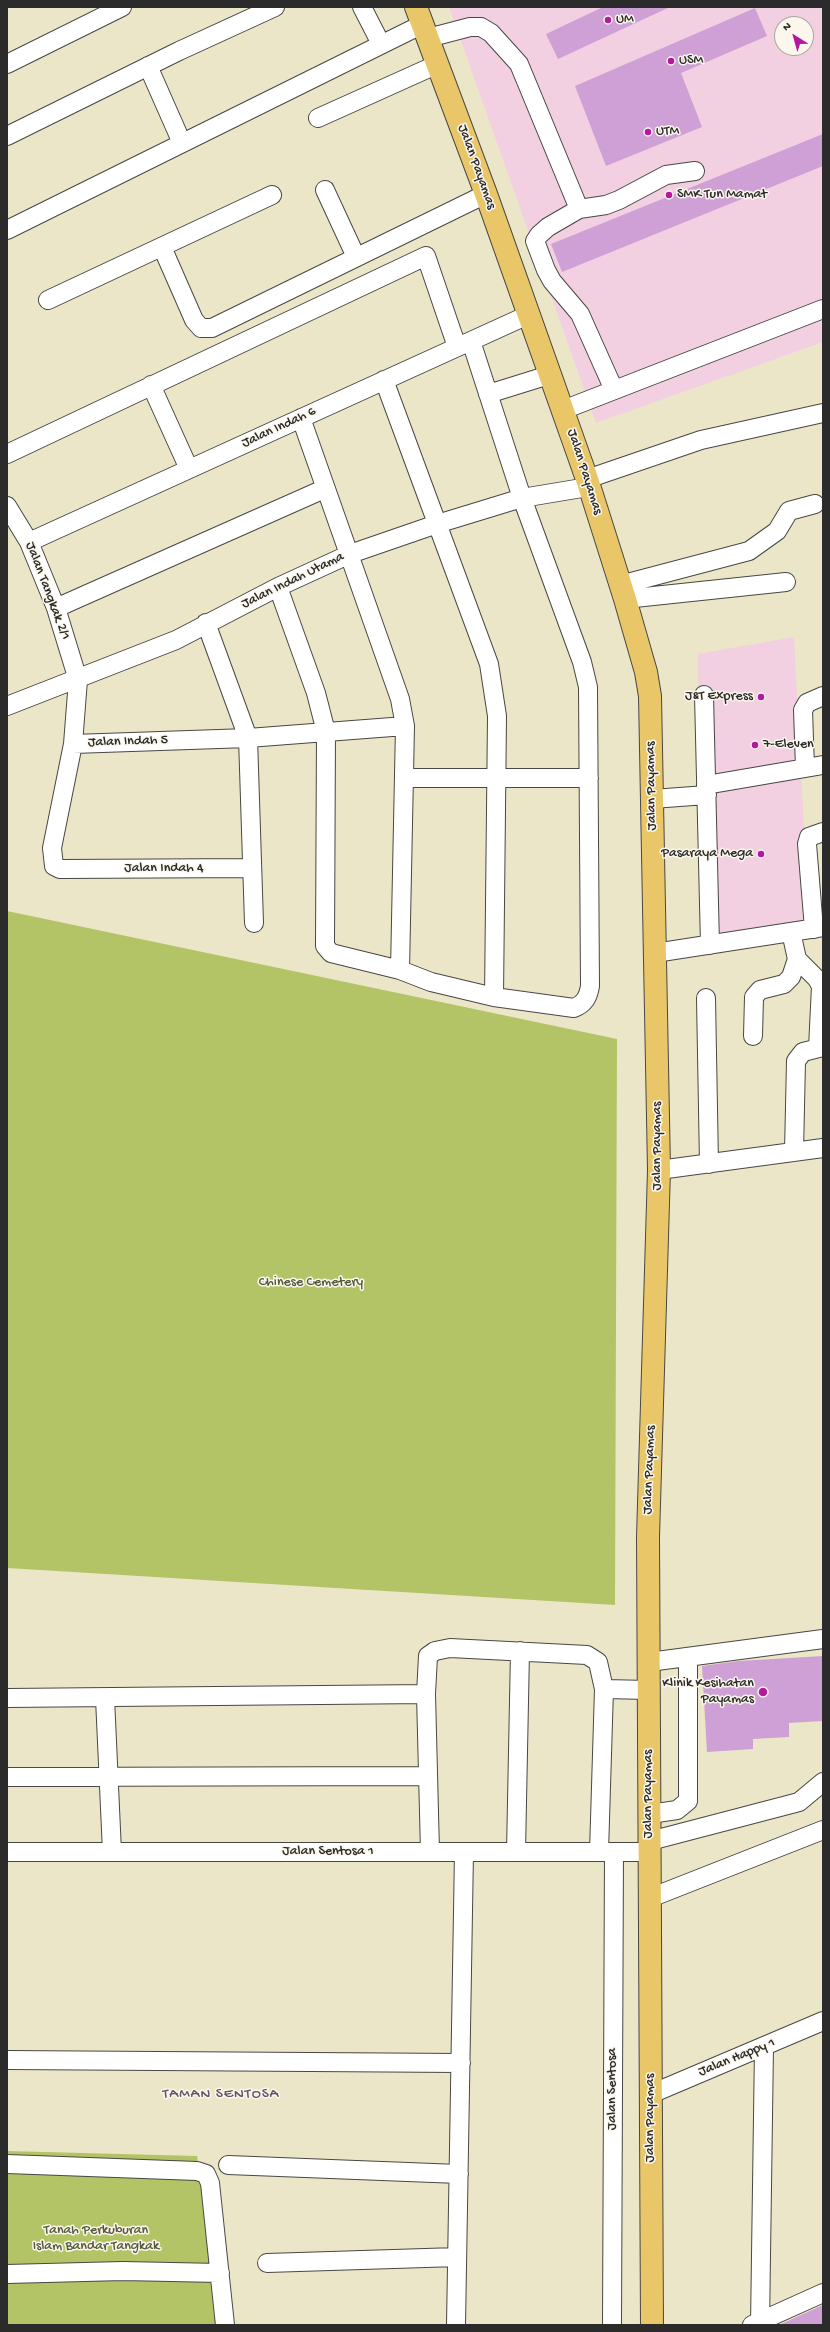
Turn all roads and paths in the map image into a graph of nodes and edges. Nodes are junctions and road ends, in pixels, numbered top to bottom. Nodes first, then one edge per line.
1 (122, 7) edge
2 (275, 7) edge
3 (362, 7) edge
4 (422, 23) edge
5 (381, 44) junction
6 (7, 64) edge
7 (438, 64) junction
8 (148, 66) junction
9 (318, 118) dead end
10 (7, 136) edge
11 (182, 143) junction
12 (695, 171) dead end
13 (325, 190) dead end
14 (486, 194) junction
15 (272, 195) dead end
16 (579, 209) junction
17 (419, 226) junction
18 (7, 230) edge
19 (162, 247) junction
20 (426, 256) junction
21 (356, 257) junction
22 (48, 300) dead end
23 (823, 309) edge
24 (528, 315) junction
25 (464, 344) junction
26 (549, 375) junction
27 (384, 380) junction
28 (151, 385) junction
29 (614, 390) junction
30 (488, 394) junction
31 (563, 410) junction
32 (823, 413) edge
33 (301, 418) junction
34 (7, 454) edge
35 (189, 470) junction
36 (588, 483) junction
37 (324, 489) junction
38 (522, 498) junction
39 (815, 504) dead end
40 (7, 506) edge
41 (437, 524) junction
42 (29, 542) junction
43 (350, 554) junction
44 (786, 582) dead end
45 (278, 587) junction
46 (623, 592) junction
47 (56, 608) junction
48 (206, 624) junction
49 (78, 680) junction
50 (704, 695) dead end
51 (823, 696) edge
52 (7, 706) edge
53 (405, 726) junction
54 (326, 732) junction
55 (248, 738) junction
56 (73, 744) junction
57 (823, 764) edge
58 (805, 768) junction
59 (404, 778) junction
60 (496, 778) junction
61 (589, 778) junction
62 (706, 790) junction
63 (652, 799) junction
64 (823, 832) edge
65 (252, 868) junction
66 (254, 923) dead end
67 (819, 928) edge
68 (791, 932) junction
69 (710, 945) junction
70 (655, 952) junction
71 (798, 959) junction
72 (400, 970) junction
73 (494, 997) junction
74 (706, 998) dead end
75 (753, 1036) dead end
76 (820, 1048) edge
77 (823, 1148) edge
78 (794, 1152) junction
79 (710, 1164) junction
80 (659, 1170) junction
81 (823, 1639) edge
82 (520, 1651) junction
83 (688, 1657) junction
84 (649, 1662) junction
85 (604, 1689) junction
86 (649, 1690) junction
87 (426, 1694) junction
88 (7, 1698) edge
89 (105, 1698) junction
90 (428, 1776) junction
91 (7, 1777) edge
92 (108, 1777) junction
93 (823, 1782) edge
94 (650, 1814) junction
95 (823, 1830) edge
96 (650, 1847) junction
97 (7, 1852) edge
98 (112, 1852) junction
99 (430, 1852) junction
100 (464, 1852) junction
101 (516, 1852) junction
102 (606, 1852) junction
103 (650, 1898) junction
104 (823, 2021) edge
105 (764, 2047) junction
106 (7, 2060) edge
107 (461, 2063) junction
108 (651, 2094) junction
109 (7, 2164) edge
110 (228, 2165) dead end
111 (459, 2174) junction
112 (457, 2256) junction
113 (267, 2263) dead end
114 (220, 2272) junction
115 (7, 2274) edge
116 (823, 2293) edge
117 (757, 2324) edge
118 (225, 2325) edge
119 (456, 2325) edge
120 (612, 2325) edge
121 (652, 2325) edge

1 - 6 street
2 - 8 street
3 - 5 street
4 - 5 street
4 - 7 highway, Jalan Payamas
4 - 16 street
5 - 11 street
7 - 9 street
7 - 14 highway, Jalan Payamas
8 - 10 street
8 - 11 street
11 - 18 street
12 - 16 street
13 - 21 street
14 - 17 street
14 - 24 highway, Jalan Payamas
15 - 19 street
16 - 29 street
17 - 20 street
17 - 21 street
19 - 21 street
19 - 22 street
20 - 25 street
20 - 28 street
23 - 29 street
24 - 25 street, Jalan Indah 6
24 - 26 highway, Jalan Payamas
25 - 27 street, Jalan Indah 6
25 - 30 street
26 - 30 street
26 - 31 highway, Jalan Payamas
27 - 33 street, Jalan Indah 6
27 - 41 street
28 - 34 street
28 - 35 street
29 - 31 street
30 - 38 street
31 - 36 highway, Jalan Payamas
32 - 36 street, Jalan Indah Utama
33 - 35 street, Jalan Indah 6
33 - 37 street
35 - 42 street, Jalan Indah 6
36 - 38 street, Jalan Indah Utama
36 - 46 highway, Jalan Payamas
37 - 43 street
37 - 47 street
38 - 41 street, Jalan Indah Utama
38 - 61 street
39 - 46 street
40 - 42 street, Jalan Tangkak 2/1
41 - 43 street, Jalan Indah Utama
41 - 60 street
42 - 47 street, Jalan Tangkak 2/1
43 - 45 street, Jalan Indah Utama
43 - 53 street
44 - 46 street
45 - 48 street, Jalan Indah Utama
45 - 54 street
46 - 63 highway, Jalan Payamas
47 - 49 street, Jalan Tangkak 2/1
48 - 49 street, Jalan Indah Utama
48 - 55 street
49 - 52 street, Jalan Indah Utama
49 - 56 street, Jalan Indah 5
50 - 62 street
51 - 58 street
53 - 54 street, Jalan Indah 5
53 - 59 street
54 - 55 street, Jalan Indah 5
54 - 72 street
55 - 56 street, Jalan Indah 5
55 - 65 street
56 - 65 street, Jalan Indah 4
57 - 58 street
58 - 62 street
59 - 60 street
59 - 72 street
60 - 61 street
60 - 73 street
61 - 73 street
62 - 63 street
62 - 69 street
63 - 70 highway, Jalan Payamas
64 - 67 street
65 - 66 street
67 - 68 street
68 - 69 street
68 - 71 street
69 - 70 street
70 - 80 highway, Jalan Payamas
71 - 75 street
71 - 76 street
72 - 73 street
74 - 79 street
76 - 78 street
77 - 78 street
78 - 79 street
79 - 80 street
80 - 84 highway, Jalan Payamas
81 - 83 street
82 - 85 street, Jalan Sentosa
82 - 87 street, Jalan Sentosa
82 - 101 street
83 - 84 street
83 - 94 street
84 - 86 highway, Jalan Payamas
85 - 86 street
85 - 102 street, Jalan Sentosa
86 - 94 highway, Jalan Payamas
87 - 89 street
87 - 90 street, Jalan Sentosa
88 - 89 street
89 - 92 street
90 - 92 street
90 - 99 street, Jalan Sentosa
91 - 92 street
92 - 98 street
93 - 96 street, Jalan Sentosa 1
94 - 96 highway, Jalan Payamas
95 - 103 street
96 - 102 street, Jalan Sentosa 1
96 - 103 highway, Jalan Payamas
97 - 98 street, Jalan Sentosa 1
98 - 99 street, Jalan Sentosa 1
99 - 100 street, Jalan Sentosa 1
100 - 101 street, Jalan Sentosa 1
100 - 107 street
101 - 102 street, Jalan Sentosa 1
102 - 120 street, Jalan Sentosa
103 - 108 highway, Jalan Payamas
104 - 105 street, Jalan Happy 1
105 - 108 street, Jalan Happy 1
105 - 117 street
106 - 107 street
107 - 111 street
108 - 121 highway, Jalan Payamas
109 - 114 street
110 - 111 street
111 - 112 street
112 - 113 street
112 - 119 street
114 - 115 street
114 - 118 street
116 - 117 street

